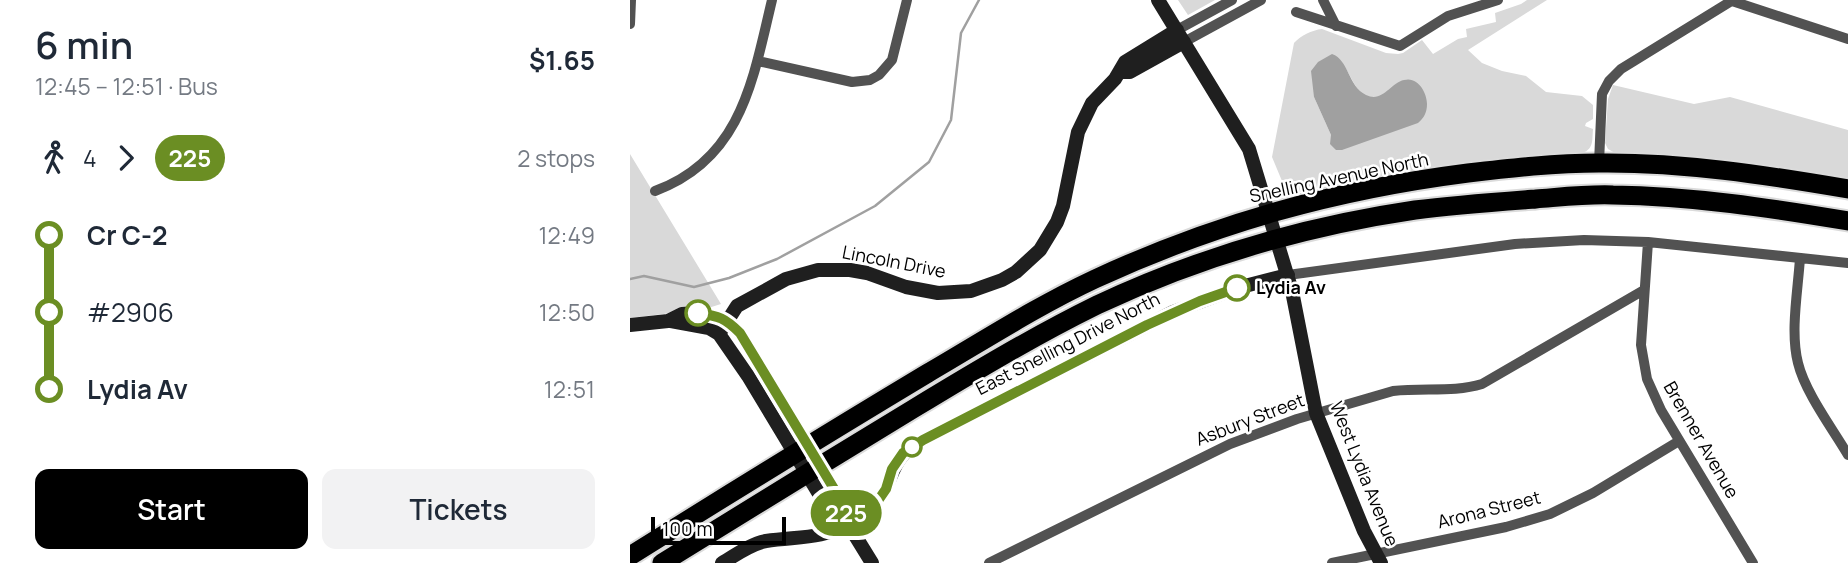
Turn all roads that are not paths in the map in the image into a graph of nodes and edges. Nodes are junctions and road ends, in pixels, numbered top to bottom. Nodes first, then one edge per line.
1 (631, 0) edge
2 (772, 0) edge
3 (907, 0) edge
4 (1158, 0) edge
5 (1232, 0) edge
6 (1261, 0) edge
7 (1323, 0) edge
8 (1498, 0) edge
9 (1732, 0) edge
10 (1296, 12) dead end
11 (630, 24) edge
12 (1336, 26) junction
13 (1180, 36) junction
14 (1848, 39) edge
15 (758, 61) junction
16 (1599, 163) junction
17 (1848, 189) edge
18 (655, 191) dead end
19 (1269, 213) junction
20 (1848, 221) edge
21 (1277, 239) junction
22 (1648, 242) junction
23 (1800, 258) junction
24 (1848, 263) edge
25 (1288, 275) junction
26 (1644, 290) junction
27 (727, 320) junction
28 (668, 321) junction
29 (630, 325) edge
30 (719, 334) junction
31 (1316, 413) junction
32 (1679, 441) junction
33 (801, 449) junction
34 (1848, 455) edge
35 (813, 470) junction
36 (848, 524) junction
37 (630, 556) edge
38 (1378, 558) edge
39 (662, 563) edge
40 (722, 563) edge
41 (872, 563) edge
42 (989, 563) edge
43 (1332, 563) edge
44 (1753, 563) edge

1 - 11 street
2 - 15 street
3 - 15 street
4 - 13 street
5 - 13 street
6 - 13 street
7 - 12 street
8 - 12 street
9 - 14 street
9 - 16 street
10 - 12 street
13 - 19 street
13 - 27 street, Lincoln Drive
15 - 18 street
16 - 17 highway, Snelling Avenue North
16 - 19 highway, Snelling Avenue North
19 - 21 street, West Lydia Avenue
19 - 33 highway, Snelling Avenue North
20 - 21 highway
21 - 25 street, West Lydia Avenue
21 - 35 highway
22 - 23 street, East Snelling Drive North
22 - 25 street, East Snelling Drive North
22 - 26 street, Brenner Avenue
23 - 24 street, East Snelling Drive North
23 - 34 street
25 - 31 street, West Lydia Avenue
25 - 36 street, East Snelling Drive North
26 - 31 street, Asbury Street
26 - 32 street, Brenner Avenue
27 - 28 street
27 - 30 street, Lincoln Drive
27 - 33 street
28 - 29 street
28 - 30 street
30 - 33 street
31 - 38 street, West Lydia Avenue
31 - 42 street, Asbury Street
32 - 38 street, Arona Street
32 - 44 street, Brenner Avenue
33 - 35 street
33 - 37 highway, Snelling Avenue North
35 - 36 street
35 - 39 highway
36 - 40 street, East Snelling Drive North
36 - 41 street
38 - 43 street, Arona Street

